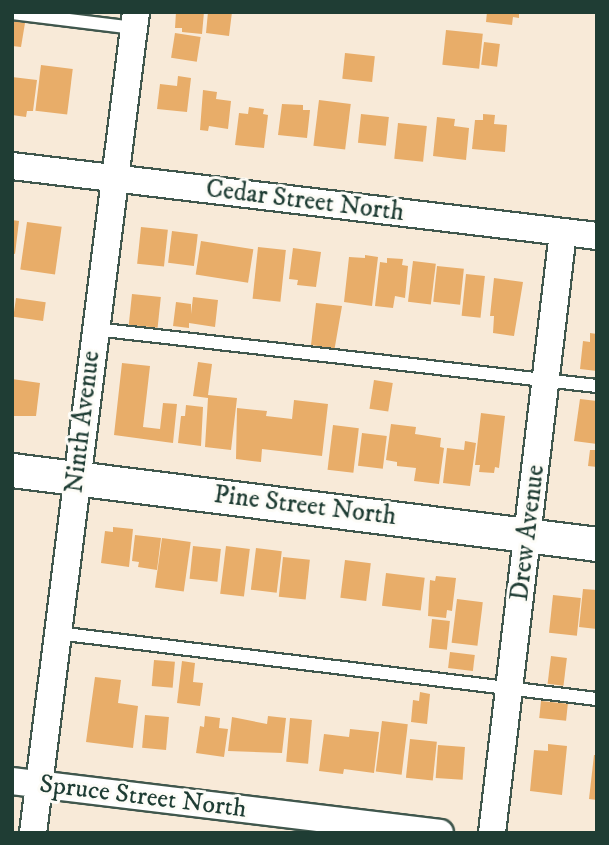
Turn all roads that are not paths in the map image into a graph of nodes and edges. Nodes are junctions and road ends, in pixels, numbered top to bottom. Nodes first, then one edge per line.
1 (12, 13) edge
2 (135, 20) edge
3 (12, 166) edge
4 (113, 178) junction
5 (563, 232) junction
6 (597, 236) edge
7 (95, 329) junction
8 (546, 380) junction
9 (597, 386) edge
10 (12, 470) edge
11 (76, 478) junction
12 (528, 534) junction
13 (597, 544) edge
14 (57, 633) junction
15 (510, 688) junction
16 (597, 699) edge
17 (12, 781) edge
18 (39, 785) junction
19 (33, 833) edge
20 (440, 833) edge
21 (492, 833) edge

1 - 2 lane
2 - 4 street, Ninth Avenue
3 - 4 street, Cedar Street North
4 - 5 street, Cedar Street North
4 - 7 street, Ninth Avenue
5 - 6 street, Cedar Street North
5 - 8 street, Drew Avenue
7 - 8 lane
7 - 11 street, Ninth Avenue
8 - 9 lane
8 - 12 street, Drew Avenue
10 - 11 street, Pine Street North
11 - 12 street, Pine Street North
11 - 14 street, Ninth Avenue
12 - 13 street, Pine Street North
12 - 15 street, Drew Avenue
14 - 15 lane
14 - 18 street, Ninth Avenue
15 - 16 lane
15 - 21 street, Drew Avenue
17 - 18 street, Spruce Street North
18 - 19 street, Ninth Avenue
18 - 20 street, Spruce Street North

